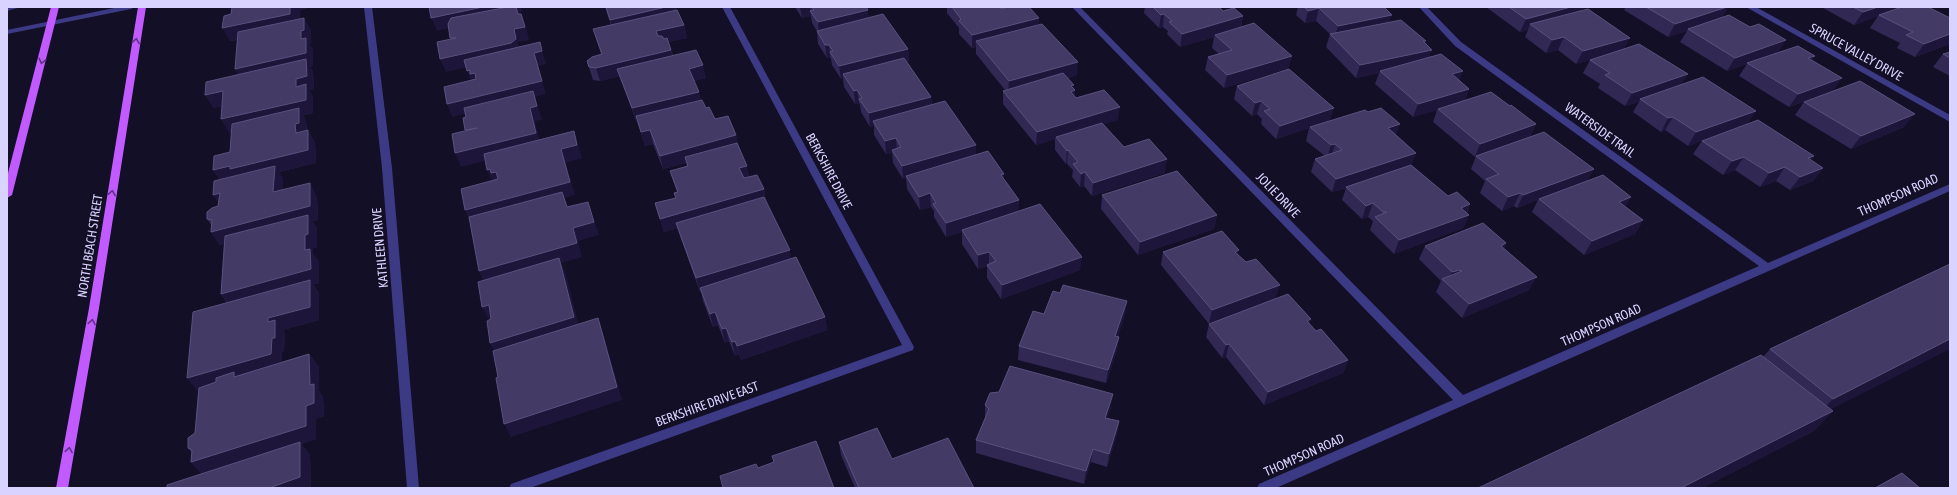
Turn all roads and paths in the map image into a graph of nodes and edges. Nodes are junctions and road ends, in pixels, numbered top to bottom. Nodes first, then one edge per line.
1 (17, 7) edge
2 (55, 7) edge
3 (132, 7) edge
4 (142, 7) edge
5 (368, 7) edge
6 (726, 7) edge
7 (1076, 7) edge
8 (1423, 7) edge
9 (1750, 7) edge
10 (7, 9) edge
11 (52, 23) junction
12 (7, 32) edge
13 (1950, 118) edge
14 (1950, 187) edge
15 (7, 195) edge
16 (1767, 267) junction
17 (909, 346) joint
18 (1462, 401) junction
19 (62, 488) edge
20 (413, 488) edge
21 (515, 488) edge
22 (1263, 488) edge

1 - 10 street
2 - 11 main road
3 - 11 street
19 -> 4 main road, NORTH BEACH STREET
5 - 20 street, KATHLEEN DRIVE
6 - 17 street, BERKSHIRE DRIVE
7 - 18 street, JOLIE DRIVE
8 - 16 street, WATERSIDE TRAIL
9 - 13 street, SPRUCE VALLEY DRIVE
11 - 12 street
11 -> 15 main road
14 - 16 street, THOMPSON ROAD
16 - 18 street, THOMPSON ROAD
17 - 21 street, BERKSHIRE DRIVE EAST
18 - 22 street, THOMPSON ROAD

